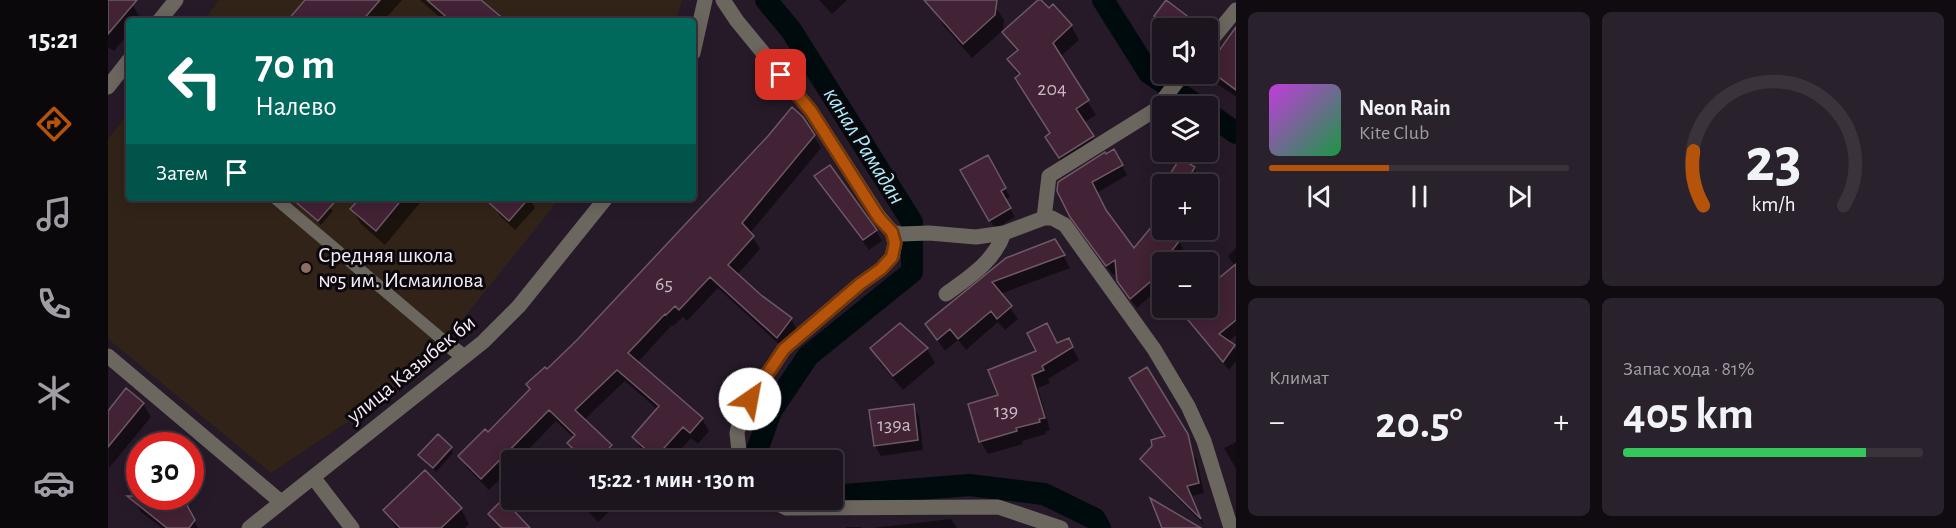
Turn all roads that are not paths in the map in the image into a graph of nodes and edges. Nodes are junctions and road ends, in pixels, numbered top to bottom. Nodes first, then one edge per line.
1 (176, 0) edge
2 (705, 0) edge
3 (723, 0) edge
4 (1236, 10) edge
5 (161, 18) edge
6 (1218, 32) edge
7 (696, 40) edge
8 (126, 64) edge
9 (1175, 84) edge
10 (108, 87) edge
11 (279, 201) edge
12 (604, 201) edge
13 (1044, 218) junction
14 (896, 233) junction
15 (1004, 233) junction
16 (946, 294) dead end
17 (450, 346) joint
18 (108, 356) edge
19 (464, 357) junction
20 (739, 450) edge
21 (313, 477) junction
22 (281, 501) junction
23 (843, 508) edge
24 (249, 528) edge
25 (352, 528) edge
26 (1061, 528) edge
27 (1231, 528) edge

1 - 5 street
2 - 7 street
3 - 14 street
4 - 6 street
8 - 10 street
9 - 13 street
11 - 17 lane
12 - 19 street, улица Казыбек би
13 - 15 street
13 - 27 street
14 - 15 street
14 - 20 street
15 - 16 street
17 - 19 street
18 - 22 street
19 - 21 street, улица Казыбек би
21 - 22 street, улица Казыбек би
21 - 25 street
22 - 24 street, улица Казыбек би
23 - 26 street

